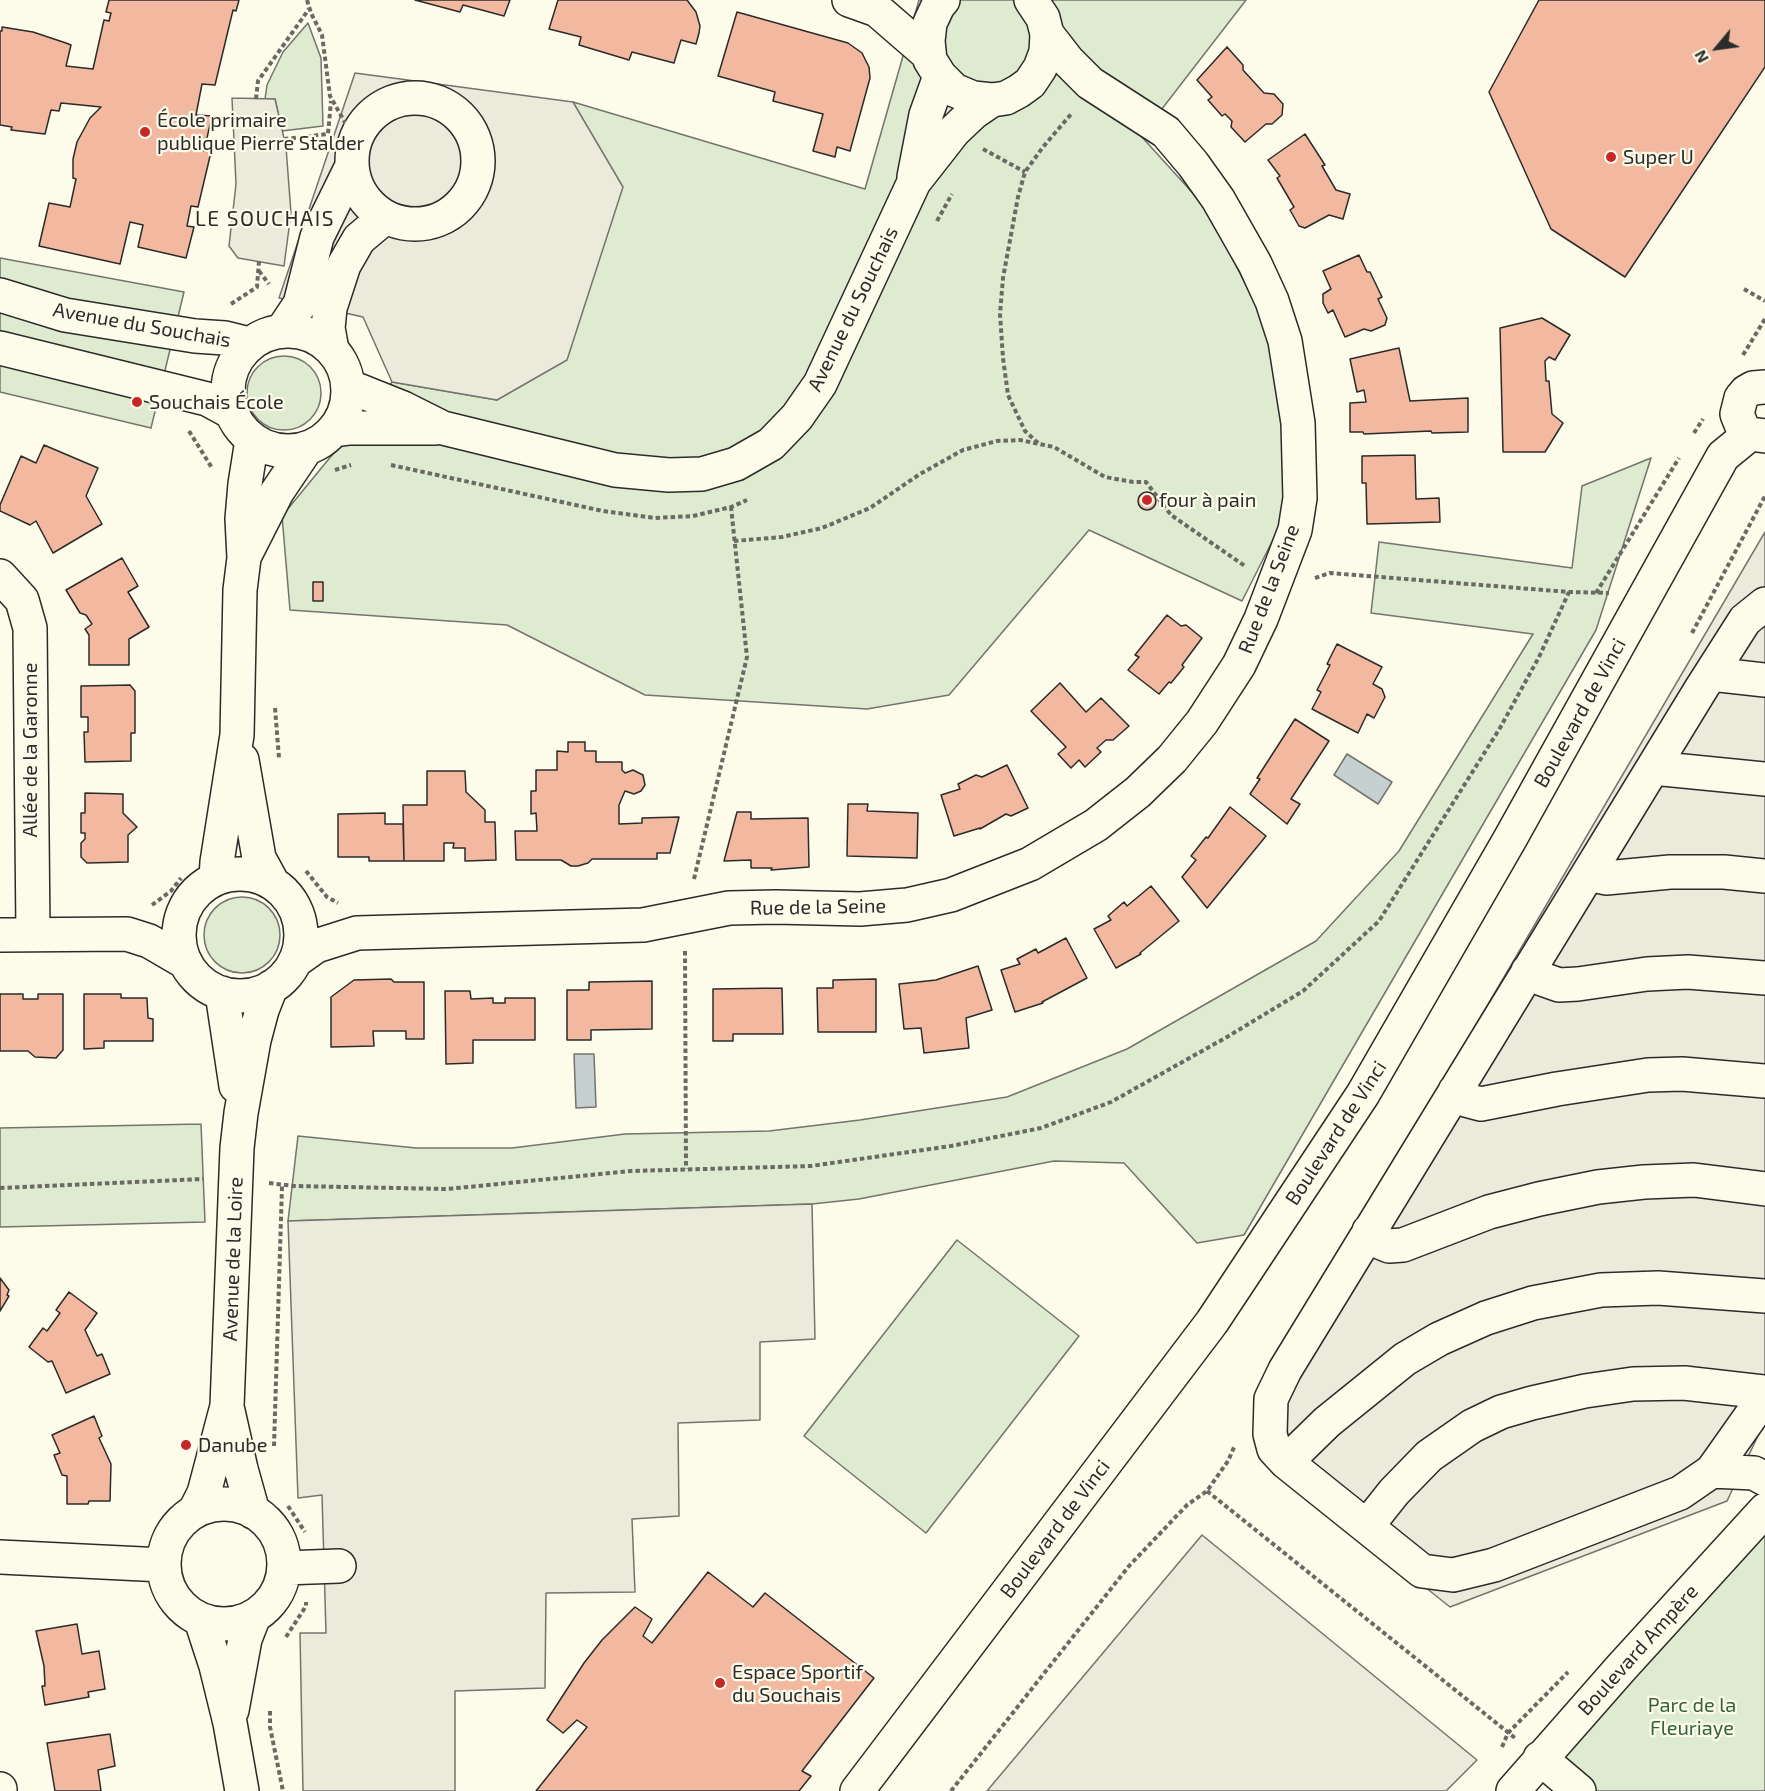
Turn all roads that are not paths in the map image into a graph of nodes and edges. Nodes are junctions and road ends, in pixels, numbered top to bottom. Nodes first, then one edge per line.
1 (943, 0) edge
2 (863, 5) edge
3 (1037, 10) edge
4 (934, 66) junction
5 (1030, 83) junction
6 (1090, 83) junction
7 (993, 100) junction
8 (353, 154) junction
9 (914, 182) junction
10 (384, 218) junction
11 (0, 295) edge
12 (282, 331) junction
13 (249, 344) junction
14 (0, 348) edge
15 (332, 350) junction
16 (348, 386) junction
17 (1765, 387) edge
18 (231, 412) junction
19 (443, 428) junction
20 (334, 430) junction
21 (1757, 435) edge
22 (252, 440) junction
23 (306, 449) junction
24 (243, 558) junction
25 (0, 576) edge
26 (1765, 604) edge
27 (1711, 674) junction
28 (1765, 680) edge
29 (237, 735) junction
30 (1653, 768) junction
31 (1765, 779) edge
32 (1588, 874) junction
33 (1765, 876) edge
34 (216, 878) junction
35 (272, 882) junction
36 (183, 893) junction
37 (298, 914) junction
38 (357, 933) junction
39 (0, 934) edge
40 (33, 934) junction
41 (127, 934) junction
42 (185, 962) junction
43 (295, 962) junction
44 (1528, 971) junction
45 (1765, 978) edge
46 (271, 987) junction
47 (222, 993) junction
48 (1765, 1081) edge
49 (1455, 1090) junction
50 (241, 1113) junction
51 (1765, 1189) edge
52 (1369, 1231) junction
53 (1765, 1296) edge
54 (1765, 1394) edge
55 (226, 1406) junction
56 (1286, 1462) junction
57 (1713, 1471) junction
58 (1765, 1479) edge
59 (1765, 1510) edge
60 (195, 1511) junction
61 (253, 1512) junction
62 (1367, 1526) junction
63 (0, 1557) edge
64 (163, 1565) junction
65 (339, 1566) dead end
66 (284, 1568) junction
67 (254, 1616) junction
68 (201, 1620) junction
69 (230, 1723) junction
70 (1540, 1758) junction
71 (242, 1791) edge
72 (857, 1791) edge
73 (1514, 1791) edge
74 (1579, 1791) edge

1 - 2 street
1 - 4 street, Avenue du Souchais
2 - 4 street
3 - 5 street
3 - 6 street, Rue de la Seine
4 - 7 street
4 - 9 street, Avenue du Souchais
5 - 6 street, Rue de la Seine
5 - 7 street, Avenue du Souchais
6 - 38 street, Rue de la Seine
7 - 9 street, Avenue du Souchais
8 - 10 street
8 - 10 street
8 - 12 street
9 - 19 street, Avenue du Souchais
10 - 15 street
11 - 13 street, Avenue du Souchais
12 - 13 street
12 - 15 street
13 - 18 street
14 - 18 street
15 - 16 street
16 - 19 street, Avenue du Souchais
16 - 20 street
17 - 21 street
18 - 22 street
19 - 20 street, Avenue du Souchais
20 - 23 street
21 - 72 street, Boulevard de Vinci
22 - 23 street
22 - 24 street
23 - 24 street
24 - 29 street
25 - 40 street, Allée de la Garonne
26 - 27 street
27 - 28 street
27 - 30 street
29 - 34 street
29 - 35 street
30 - 31 street
30 - 32 street
32 - 33 street
32 - 44 street
34 - 35 street
34 - 36 street
35 - 37 street
36 - 41 street
36 - 42 street
37 - 38 street, Rue de la Seine
37 - 43 street
38 - 43 street, Rue de la Seine
39 - 40 street
40 - 41 street
41 - 42 street
42 - 47 street
43 - 46 street
44 - 45 street
44 - 49 street
46 - 47 street
46 - 50 street, Avenue de la Loire
47 - 50 street, Avenue de la Loire
48 - 49 street
49 - 52 street
50 - 55 street, Avenue de la Loire
51 - 52 street
52 - 56 street
53 - 56 street
54 - 57 street
54 - 62 street
55 - 60 street, Avenue de la Loire
55 - 61 street, Avenue de la Loire
56 - 62 street
57 - 58 street
57 - 62 street
59 - 70 street, Boulevard Ampère
60 - 61 street
60 - 64 street
61 - 66 street
63 - 64 street
64 - 68 street
65 - 66 street
66 - 67 street
67 - 68 street
67 - 69 street
68 - 69 street
69 - 71 street
70 - 73 street, Boulevard Ampère
70 - 74 street

